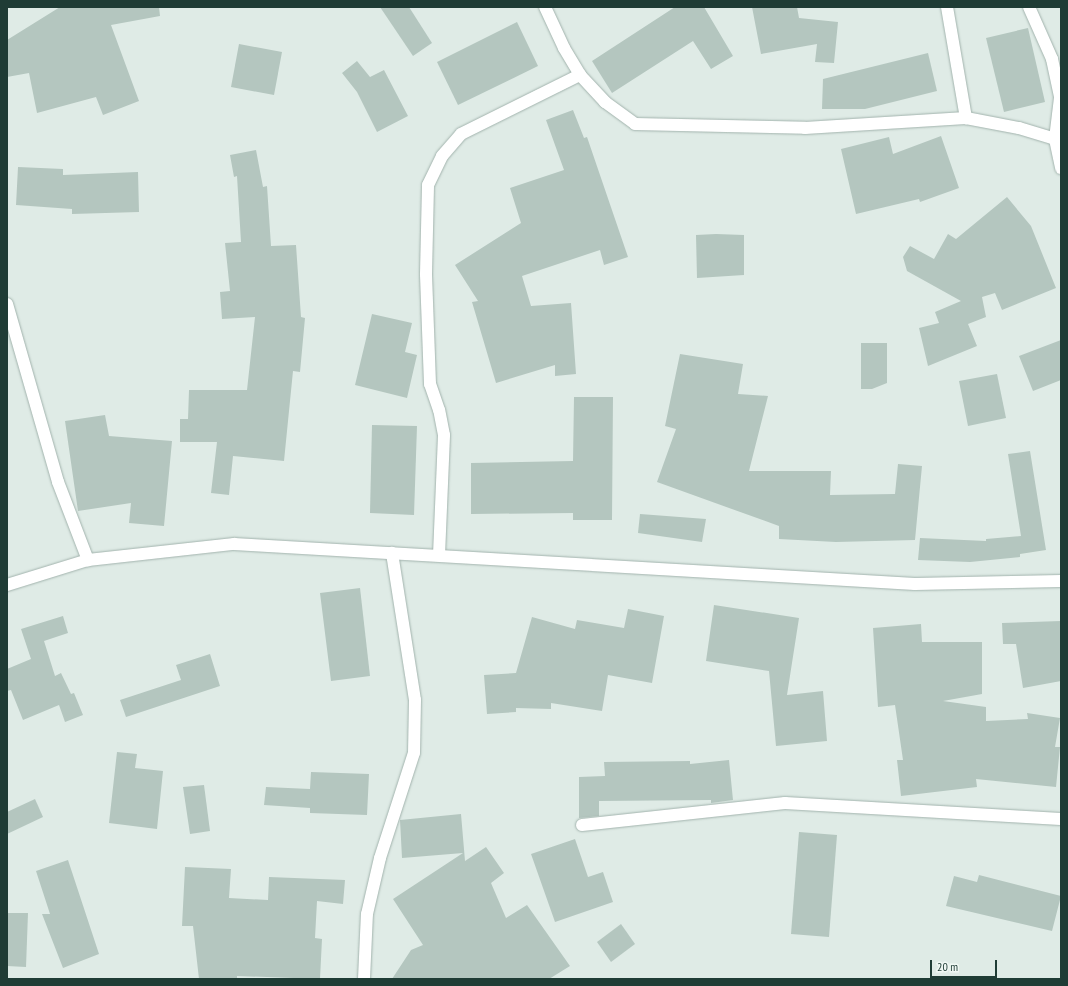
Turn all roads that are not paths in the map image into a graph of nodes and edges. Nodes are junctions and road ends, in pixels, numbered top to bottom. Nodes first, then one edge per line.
1 (545, 7) edge
2 (947, 7) edge
3 (1029, 7) edge
4 (580, 75) junction
5 (966, 118) junction
6 (1055, 138) junction
7 (1061, 168) edge
8 (7, 304) edge
9 (392, 553) junction
10 (439, 555) junction
11 (88, 560) junction
12 (1061, 581) edge
13 (7, 585) edge
14 (1061, 819) edge
15 (582, 825) dead end
16 (364, 979) edge

1 - 4 street
2 - 5 street
3 - 6 street
4 - 5 street
4 - 10 street
5 - 6 street
6 - 7 street
8 - 11 street
9 - 10 street
9 - 11 street
9 - 16 street
10 - 12 street
11 - 13 street
14 - 15 street

